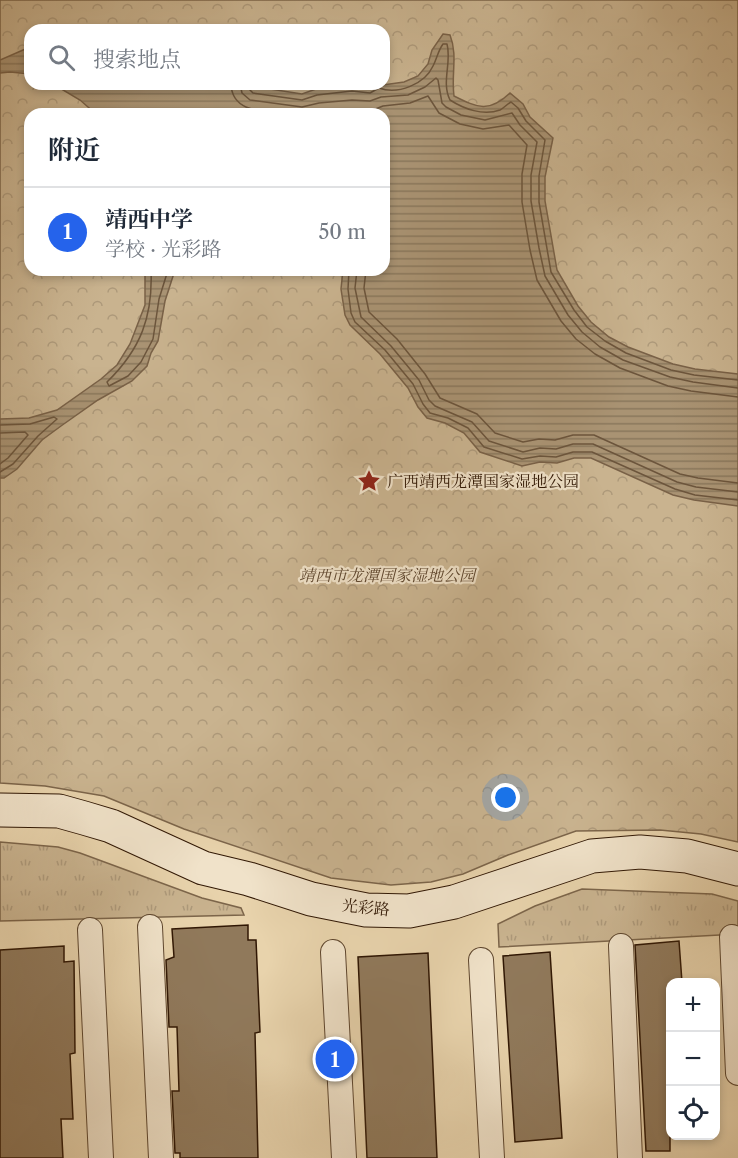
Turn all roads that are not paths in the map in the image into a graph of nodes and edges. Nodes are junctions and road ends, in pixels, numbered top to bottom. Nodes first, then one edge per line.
1 (0, 810) edge
2 (738, 869) edge
3 (150, 927) dead end
4 (90, 930) dead end
5 (732, 937) dead end
6 (621, 946) dead end
7 (333, 952) dead end
8 (481, 960) dead end
9 (738, 1073) edge
10 (101, 1158) edge
11 (161, 1158) edge
12 (344, 1158) edge
13 (492, 1158) edge
14 (630, 1158) edge

1 - 2 street, 光彩路
3 - 11 lane
4 - 10 lane
5 - 9 lane
6 - 14 lane
7 - 12 lane
8 - 13 lane

